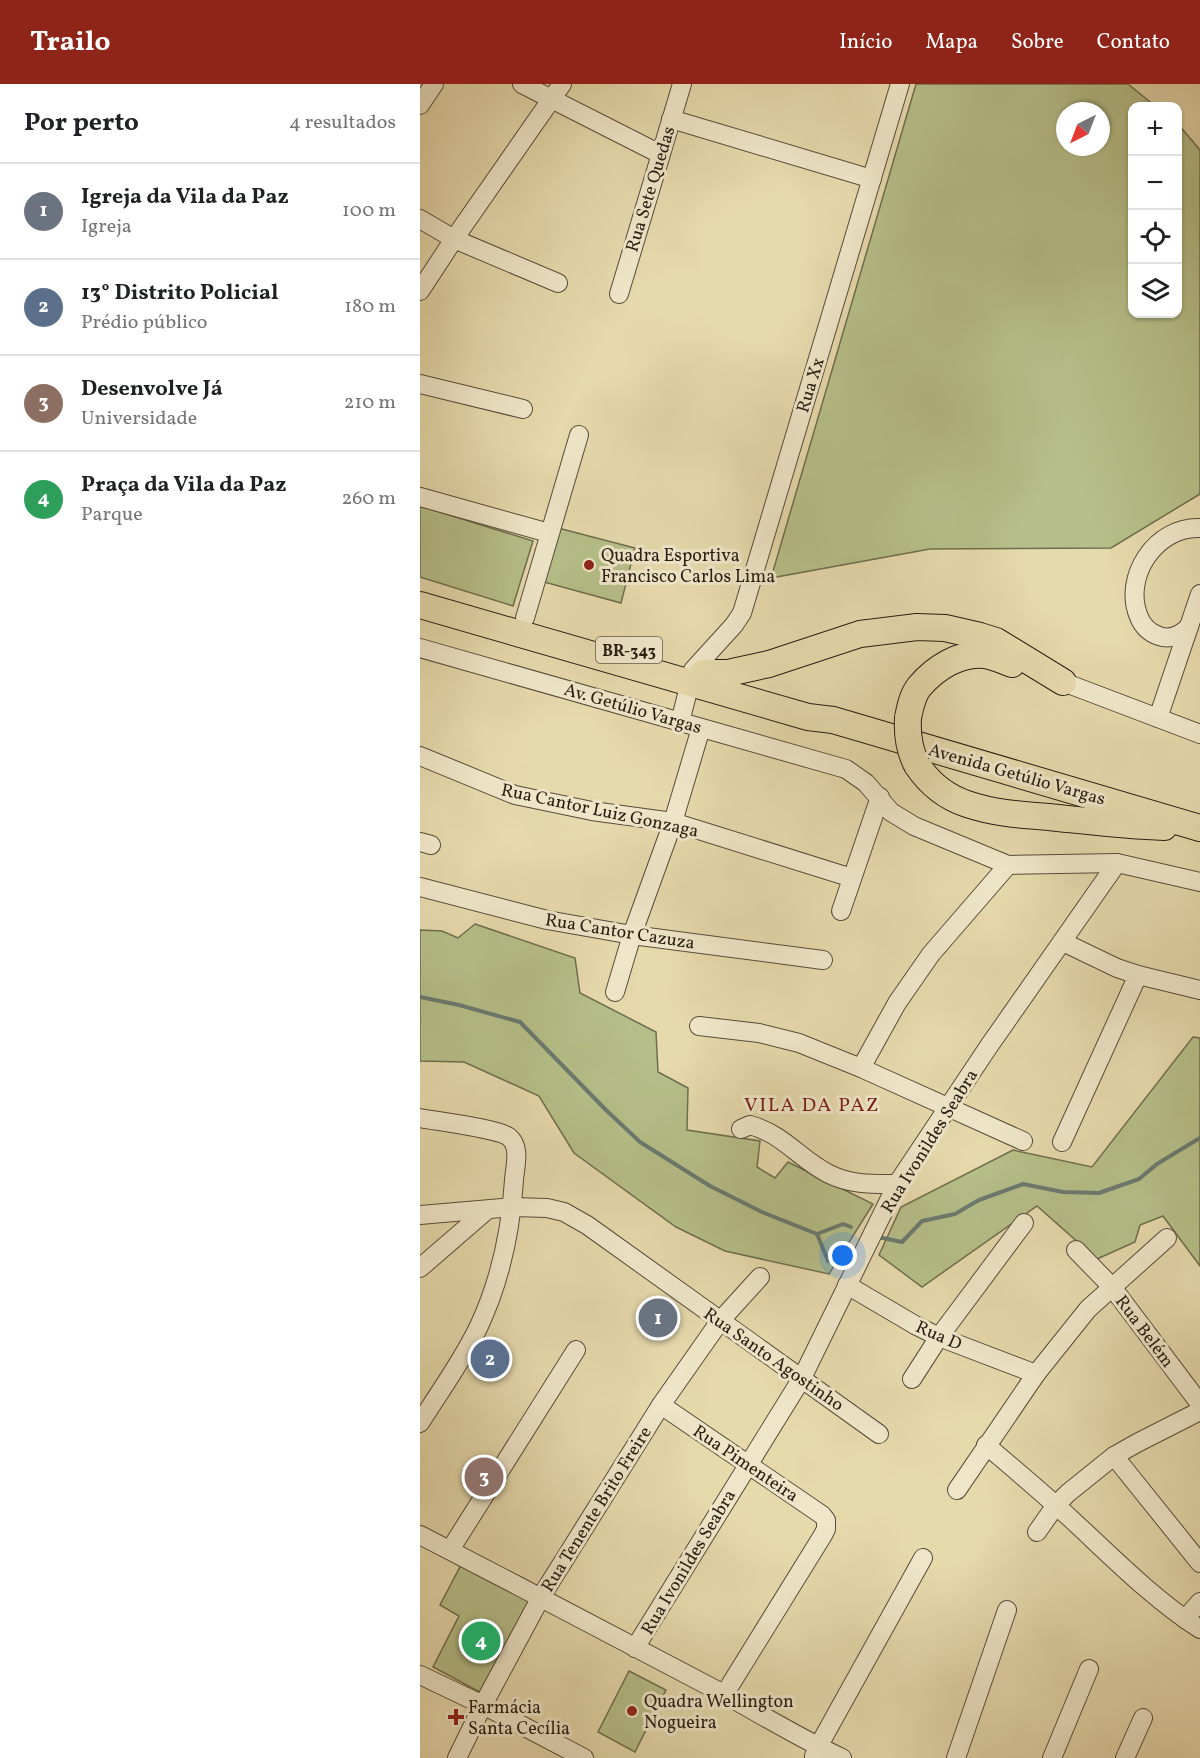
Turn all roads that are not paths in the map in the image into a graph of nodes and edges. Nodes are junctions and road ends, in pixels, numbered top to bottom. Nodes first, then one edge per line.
1 (434, 84) edge
2 (522, 84) edge
3 (562, 84) edge
4 (682, 84) edge
5 (900, 84) edge
6 (552, 99) junction
7 (420, 105) edge
8 (671, 119) junction
9 (660, 154) junction
10 (872, 178) junction
11 (420, 219) edge
12 (454, 239) junction
13 (558, 283) dead end
14 (420, 291) edge
15 (619, 294) dead end
16 (420, 384) edge
17 (523, 409) dead end
18 (579, 435) dead end
19 (420, 497) edge
20 (1200, 528) edge
21 (549, 533) junction
22 (420, 589) edge
23 (1200, 594) edge
24 (420, 605) edge
25 (525, 618) junction
26 (1189, 627) junction
27 (420, 648) edge
28 (695, 676) junction
29 (1063, 682) junction
30 (1158, 718) junction
31 (680, 722) junction
32 (701, 728) junction
33 (1197, 730) edge
34 (420, 756) edge
35 (880, 797) junction
36 (673, 822) junction
37 (1200, 828) edge
38 (1116, 863) junction
39 (1008, 865) junction
40 (852, 878) junction
41 (1200, 882) edge
42 (420, 887) edge
43 (841, 911) dead end
44 (632, 935) junction
45 (1063, 942) junction
46 (823, 960) dead end
47 (1138, 975) junction
48 (1200, 990) edge
49 (615, 992) dead end
50 (699, 1026) dead end
51 (861, 1068) junction
52 (949, 1107) junction
53 (420, 1118) edge
54 (741, 1129) dead end
55 (1023, 1141) dead end
56 (1062, 1142) dead end
57 (897, 1184) junction
58 (513, 1207) junction
59 (487, 1210) junction
60 (420, 1215) edge
61 (1024, 1223) dead end
62 (1167, 1238) dead end
63 (1076, 1250) dead end
64 (420, 1268) edge
65 (760, 1276) dead end
66 (847, 1285) junction
67 (1112, 1287) junction
68 (720, 1320) junction
69 (939, 1337) junction
70 (576, 1350) dead end
71 (1036, 1374) junction
72 (802, 1378) junction
73 (912, 1379) dead end
74 (1200, 1404) edge
75 (661, 1405) junction
76 (1200, 1411) edge
77 (420, 1423) edge
78 (879, 1434) dead end
79 (986, 1445) junction
80 (1114, 1456) junction
81 (747, 1464) junction
82 (957, 1490) dead end
83 (1056, 1505) junction
84 (1037, 1532) dead end
85 (420, 1535) edge
86 (450, 1550) junction
87 (923, 1558) dead end
88 (1200, 1563) edge
89 (541, 1596) junction
90 (1200, 1602) edge
91 (1007, 1610) dead end
92 (1192, 1624) edge
93 (635, 1648) junction
94 (1089, 1668) dead end
95 (420, 1676) edge
96 (724, 1695) junction
97 (483, 1705) junction
98 (1143, 1718) dead end
99 (816, 1752) edge
100 (458, 1758) edge
101 (584, 1758) edge
102 (842, 1758) edge
103 (956, 1758) edge
104 (1052, 1758) edge
105 (1125, 1758) edge

1 - 7 street
2 - 6 street
3 - 6 street
4 - 8 street, Rua Sete Quedas
5 - 10 street, Rua Xx
6 - 9 street
6 - 12 street
8 - 9 street, Rua Sete Quedas
8 - 10 street
9 - 15 street, Rua Sete Quedas
10 - 28 street, Rua Xx
11 - 12 street
12 - 13 street
12 - 14 street
16 - 17 street
18 - 21 street
19 - 21 street
20 - 26 street
21 - 25 street
22 - 25 highway, Avenida Getúlio Vargas / BR-343
23 - 26 street
24 - 28 highway, Avenida Getúlio Vargas / BR-343
25 - 28 highway, Avenida Getúlio Vargas / BR-343
26 - 30 street
27 - 31 street, Av. Getúlio Vargas
28 - 29 highway
28 - 31 street
28 - 37 highway, Avenida Getúlio Vargas / BR-343
29 - 30 street
29 - 37 highway, bridge
30 - 33 street
31 - 32 street, Av. Getúlio Vargas
32 - 35 street, Av. Getúlio Vargas
32 - 36 street
34 - 36 street, Rua Cantor Luiz Gonzaga
35 - 39 street
35 - 40 street
36 - 40 street, Rua Cantor Luiz Gonzaga
36 - 44 street
38 - 39 street
38 - 41 street
38 - 45 street, Rua Ivonildes Seabra
39 - 51 street
40 - 43 street
42 - 44 street, Rua Cantor Cazuza
44 - 46 street, Rua Cantor Cazuza
44 - 49 street
45 - 47 street
45 - 52 street, Rua Ivonildes Seabra
47 - 48 street
47 - 56 street
50 - 51 street
51 - 52 street
52 - 55 street
52 - 57 street, Rua Ivonildes Seabra
53 - 58 street
54 - 57 street
57 - 66 street, Rua Ivonildes Seabra
58 - 59 street, Rua Santo Agostinho
58 - 68 street, Rua Santo Agostinho
58 - 77 street
59 - 60 street, Rua Santo Agostinho
59 - 64 street
61 - 69 street
62 - 67 street
63 - 67 street, Rua Belém
65 - 68 street, Rua Tenente Brito Freire
66 - 69 street, Rua D
66 - 72 street, Rua Ivonildes Seabra
67 - 71 street
67 - 74 street, Rua Belém
68 - 72 street, Rua Santo Agostinho
68 - 75 street, Rua Tenente Brito Freire
69 - 71 street, Rua D
69 - 73 street
70 - 86 street
71 - 79 street
72 - 78 street, Rua Santo Agostinho
72 - 81 street, Rua Ivonildes Seabra
75 - 81 street, Rua Pimenteira
75 - 89 street, Rua Tenente Brito Freire
76 - 80 street
79 - 82 street
79 - 83 street
80 - 83 street
80 - 88 street
81 - 93 street, Rua Ivonildes Seabra
81 - 96 street, Rua Pimenteira
83 - 84 street
83 - 92 street
85 - 86 street
86 - 89 street
87 - 99 street
89 - 93 street
89 - 97 street, Rua Tenente Brito Freire
90 - 92 street
91 - 103 street
93 - 96 street
94 - 104 street
95 - 97 street
96 - 99 street
97 - 100 street, Rua Tenente Brito Freire
97 - 101 street
98 - 105 street
99 - 102 street

